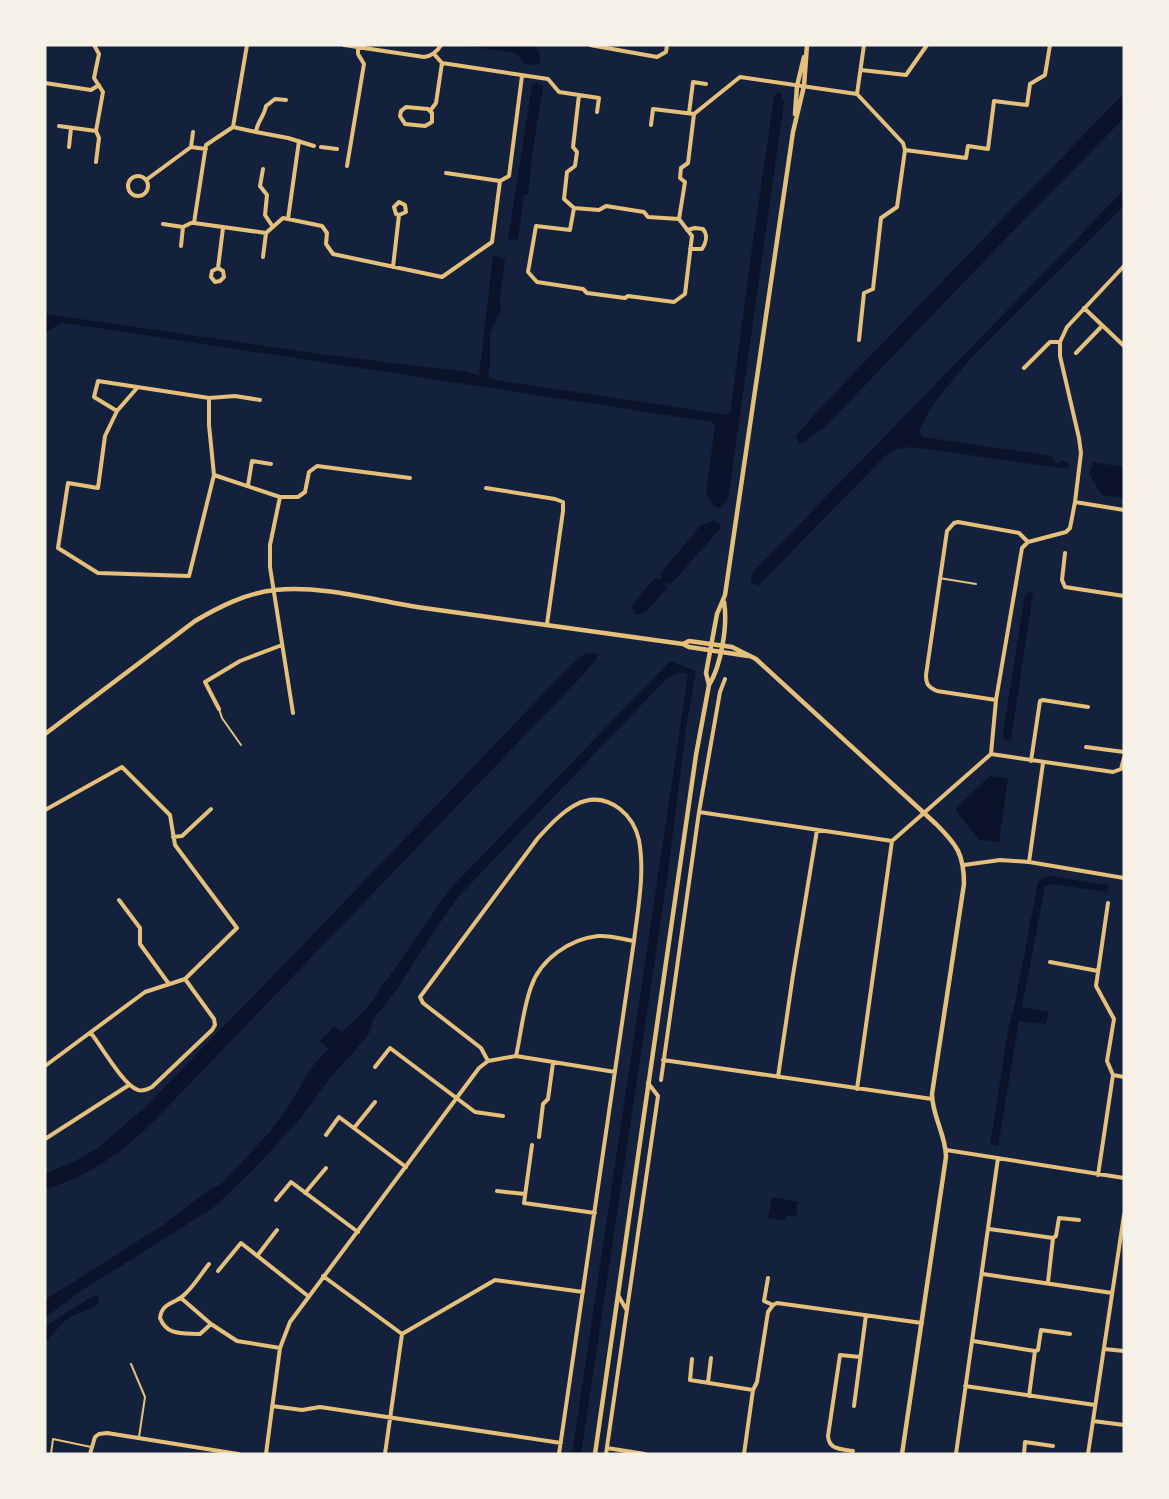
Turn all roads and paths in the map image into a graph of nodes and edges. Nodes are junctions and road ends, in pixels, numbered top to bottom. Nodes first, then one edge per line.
1 (94, 45) edge
2 (247, 45) edge
3 (344, 45) edge
4 (441, 45) edge
5 (590, 45) edge
6 (668, 45) edge
7 (807, 45) edge
8 (864, 45) edge
9 (927, 45) edge
10 (1050, 45) edge
11 (358, 48) junction
12 (434, 54) junction
13 (442, 63) junction
14 (861, 70) junction
15 (522, 76) junction
16 (45, 83) edge
17 (706, 84) dead end
18 (99, 85) junction
19 (800, 86) junction
20 (857, 94) junction
21 (579, 95) junction
22 (286, 99) dead end
23 (430, 111) junction
24 (597, 112) dead end
25 (692, 113) junction
26 (651, 125) dead end
27 (59, 126) dead end
28 (233, 127) junction
29 (71, 128) junction
30 (96, 131) junction
31 (193, 132) dead end
32 (256, 132) junction
33 (299, 141) junction
34 (314, 146) dead end
35 (69, 147) dead end
36 (191, 147) junction
37 (321, 147) dead end
38 (206, 149) junction
39 (337, 149) dead end
40 (905, 150) junction
41 (96, 162) dead end
42 (347, 165) dead end
43 (263, 169) dead end
44 (446, 173) dead end
45 (146, 180) junction
46 (500, 181) junction
47 (574, 208) junction
48 (399, 215) dead end
49 (288, 219) junction
50 (679, 219) junction
51 (194, 223) junction
52 (163, 224) dead end
53 (183, 227) junction
54 (273, 227) junction
55 (223, 228) junction
56 (687, 230) junction
57 (266, 233) junction
58 (181, 246) dead end
59 (690, 249) junction
60 (263, 257) dead end
61 (1124, 266) edge
62 (393, 267) junction
63 (218, 268) dead end
64 (1084, 308) junction
65 (1102, 325) junction
66 (858, 340) dead end
67 (1060, 342) junction
68 (1124, 346) edge
69 (1076, 353) dead end
70 (1024, 368) dead end
71 (137, 388) junction
72 (209, 398) junction
73 (260, 399) dead end
74 (117, 411) junction
75 (271, 464) dead end
76 (214, 475) junction
77 (410, 478) dead end
78 (248, 485) junction
79 (486, 488) dead end
80 (280, 496) junction
81 (1075, 502) junction
82 (1124, 510) edge
83 (1028, 542) junction
84 (1065, 553) dead end
85 (939, 578) junction
86 (976, 584) dead end
87 (273, 590) junction
88 (1124, 596) edge
89 (724, 603) junction
90 (547, 624) junction
91 (682, 644) junction
92 (711, 644) junction
93 (282, 645) junction
94 (722, 645) junction
95 (710, 651) junction
96 (720, 653) junction
97 (751, 656) junction
98 (724, 679) dead end
99 (709, 685) junction
100 (996, 700) junction
101 (1088, 707) dead end
102 (219, 709) joint
103 (293, 713) dead end
104 (45, 734) edge
105 (241, 745) dead end
106 (1086, 747) dead end
107 (1124, 752) edge
108 (991, 754) junction
109 (1124, 758) edge
110 (1031, 760) junction
111 (1043, 763) junction
112 (211, 809) dead end
113 (45, 810) edge
114 (699, 812) junction
115 (924, 813) junction
116 (817, 830) junction
117 (173, 837) junction
118 (892, 841) junction
119 (1029, 862) junction
120 (964, 865) junction
121 (1124, 878) edge
122 (119, 900) dead end
123 (1108, 903) dead end
124 (634, 941) junction
125 (1050, 962) dead end
126 (1098, 971) junction
127 (185, 979) junction
128 (169, 984) junction
129 (91, 1033) junction
130 (516, 1056) junction
131 (663, 1060) junction
132 (488, 1061) junction
133 (553, 1063) junction
134 (45, 1066) edge
135 (375, 1067) dead end
136 (615, 1072) junction
137 (1113, 1075) junction
138 (778, 1077) junction
139 (1124, 1077) edge
140 (661, 1080) dead end
141 (648, 1083) junction
142 (129, 1084) junction
143 (857, 1089) junction
144 (457, 1097) junction
145 (932, 1099) junction
146 (375, 1102) dead end
147 (503, 1116) dead end
148 (354, 1128) junction
149 (326, 1135) dead end
150 (539, 1137) dead end
151 (45, 1139) edge
152 (532, 1145) dead end
153 (946, 1150) junction
154 (998, 1158) junction
155 (406, 1167) junction
156 (326, 1168) dead end
157 (1098, 1175) junction
158 (1124, 1178) edge
159 (497, 1191) dead end
160 (305, 1193) junction
161 (525, 1194) junction
162 (276, 1200) dead end
163 (595, 1213) junction
164 (1124, 1215) edge
165 (1079, 1221) dead end
166 (989, 1229) junction
167 (277, 1230) dead end
168 (358, 1232) junction
169 (1053, 1238) junction
170 (1122, 1251) edge
171 (257, 1256) junction
172 (209, 1264) dead end
173 (218, 1271) dead end
174 (983, 1274) junction
175 (323, 1276) junction
176 (768, 1278) dead end
177 (1048, 1282) junction
178 (583, 1292) junction
179 (1112, 1293) junction
180 (617, 1294) junction
181 (308, 1296) junction
182 (181, 1298) junction
183 (773, 1305) junction
184 (627, 1310) junction
185 (866, 1316) junction
186 (922, 1323) junction
187 (211, 1324) junction
188 (402, 1334) junction
189 (1070, 1334) dead end
190 (973, 1341) junction
191 (280, 1348) junction
192 (1104, 1349) junction
193 (1035, 1351) junction
194 (1124, 1352) edge
195 (860, 1357) junction
196 (711, 1358) dead end
197 (692, 1359) dead end
198 (131, 1364) dead end
199 (708, 1382) junction
200 (965, 1386) junction
201 (753, 1390) junction
202 (1029, 1396) junction
203 (272, 1406) junction
204 (854, 1406) dead end
205 (1095, 1406) junction
206 (391, 1418) junction
207 (611, 1418) junction
208 (1093, 1421) junction
209 (599, 1424) junction
210 (1124, 1425) edge
211 (139, 1439) junction
212 (561, 1443) junction
213 (1053, 1446) dead end
214 (92, 1447) junction
215 (607, 1448) junction
216 (853, 1451) dead end
217 (51, 1454) edge
218 (90, 1454) edge
219 (238, 1454) edge
220 (266, 1454) edge
221 (385, 1454) edge
222 (559, 1454) edge
223 (594, 1454) edge
224 (606, 1454) edge
225 (645, 1454) edge
226 (744, 1454) edge
227 (903, 1454) edge
228 (956, 1454) edge
229 (1024, 1454) edge
230 (1088, 1454) edge

1 - 18 street
2 - 28 street
3 - 11 street
4 - 12 street
5 - 6 street
7 - 19 street
8 - 14 street
9 - 14 street
10 - 40 street
11 - 12 street
11 - 42 street
12 - 13 street
13 - 15 street
13 - 23 street
14 - 20 street
15 - 21 street
15 - 46 street
16 - 18 street
17 - 25 street
18 - 30 street
19 - 20 street
19 - 25 street
19 - 89 street
20 - 40 street
21 - 24 street
21 - 47 street
22 - 32 street
23 - 23 street
25 - 26 street
25 - 50 street
27 - 29 street
28 - 32 street
28 - 38 street
29 - 30 street
29 - 35 street
30 - 41 street
31 - 36 street
32 - 33 street
33 - 34 street
33 - 49 street
36 - 38 street
36 - 45 street
37 - 39 street
38 - 51 street
40 - 66 street
43 - 54 street
44 - 46 street
45 - 45 street
46 - 62 street
47 - 50 street
47 - 59 street
48 - 62 street
49 - 54 street
49 - 62 street
50 - 56 street
51 - 53 street
51 - 55 street
52 - 53 street
53 - 58 street
54 - 57 street
55 - 57 street
55 - 63 street
56 - 59 street
56 - 59 street
57 - 60 street
61 - 64 street
64 - 65 street
64 - 67 street
65 - 68 street
65 - 69 street
67 - 70 street
67 - 81 street
71 - 72 street
71 - 74 street
71 - 74 street
72 - 73 street
72 - 76 street
74 - 76 street
75 - 78 street
76 - 78 street
77 - 80 street
78 - 80 street
79 - 90 street
80 - 87 street
81 - 82 street
81 - 83 street
83 - 85 street
83 - 100 street
84 - 88 street
85 - 86 lane
85 - 100 street
87 - 90 street
87 - 93 street
87 - 104 street
89 - 92 street
89 - 94 street
90 - 91 street
91 - 92 street
91 - 95 street
92 - 94 street
92 - 95 street
93 - 102 street
93 - 103 street
94 - 96 street
94 - 97 street
95 - 96 street
95 - 99 street
96 - 97 street
96 - 99 street
97 - 115 street
98 - 114 street
99 - 141 street
100 - 108 street
101 - 110 street
102 - 105 lane
106 - 107 street
108 - 110 street
108 - 115 street
109 - 111 street
110 - 111 street
111 - 119 street
112 - 117 street
113 - 117 street
114 - 116 street
114 - 131 street
115 - 118 street
115 - 120 street
116 - 118 street
116 - 138 street
117 - 127 street
118 - 143 street
119 - 120 street
119 - 121 street
120 - 145 street
122 - 128 street
123 - 126 street
124 - 130 street
124 - 132 street
124 - 136 street
125 - 126 street
126 - 137 street
127 - 128 street
127 - 142 street
128 - 129 street
129 - 134 street
129 - 142 street
130 - 132 street
130 - 133 street
131 - 138 street
131 - 140 street
132 - 144 street
133 - 136 street
133 - 150 street
135 - 144 street
136 - 163 street
137 - 139 street
137 - 157 street
138 - 143 street
141 - 180 street
141 - 184 street
142 - 151 street
143 - 145 street
144 - 147 street
144 - 155 street
145 - 153 street
146 - 148 street
148 - 149 street
148 - 155 street
152 - 161 street
153 - 154 street
153 - 186 street
154 - 157 street
154 - 166 street
155 - 168 street
156 - 160 street
157 - 158 street
159 - 161 street
160 - 162 street
160 - 168 street
161 - 163 street
163 - 178 street
164 - 170 street
165 - 169 street
166 - 169 street
166 - 174 street
167 - 171 street
168 - 175 street
169 - 177 street
170 - 179 street
171 - 173 street
171 - 181 street
172 - 182 street
174 - 177 street
174 - 190 street
175 - 181 street
175 - 188 street
176 - 183 street
177 - 179 street
178 - 188 street
178 - 212 street
179 - 192 street
180 - 184 street
180 - 209 street
181 - 191 street
182 - 187 street
182 - 187 street
183 - 185 street
183 - 201 street
184 - 207 street
185 - 186 street
185 - 195 street
186 - 227 street
187 - 191 street
188 - 206 street
189 - 193 street
190 - 193 street
190 - 200 street
191 - 203 street
192 - 194 street
192 - 205 street
193 - 202 street
195 - 204 street
195 - 216 street
196 - 199 street
197 - 199 street
198 - 211 lane
199 - 201 street
200 - 202 street
200 - 228 street
201 - 226 street
202 - 205 street
203 - 206 street
203 - 220 street
205 - 208 street
206 - 212 street
206 - 221 street
207 - 209 street
207 - 215 street
208 - 210 street
208 - 230 street
209 - 223 street
211 - 214 street
211 - 219 street
212 - 222 street
213 - 229 street
214 - 217 lane
214 - 218 street
215 - 224 street
215 - 225 street

